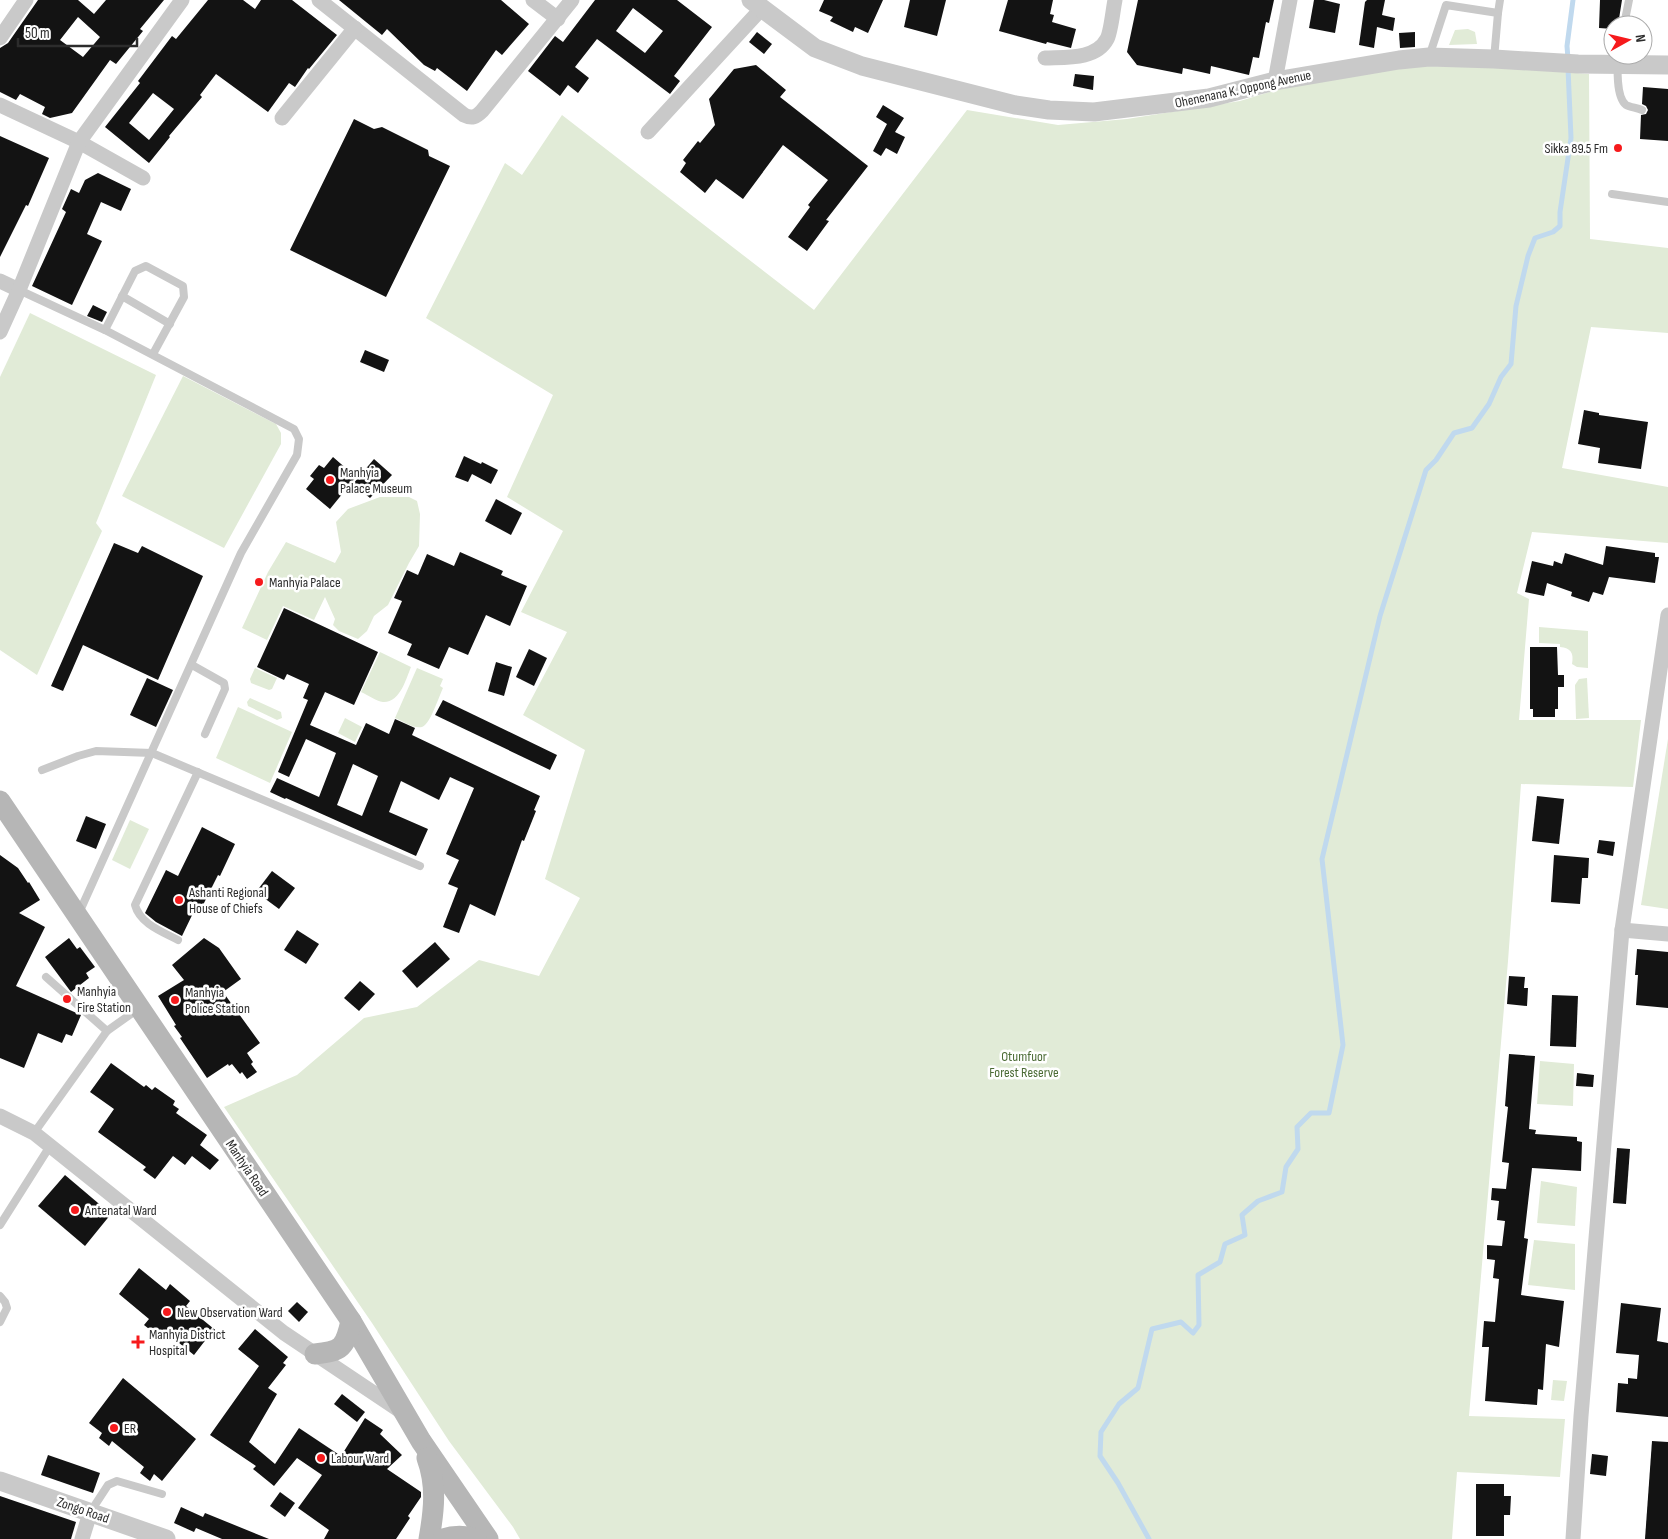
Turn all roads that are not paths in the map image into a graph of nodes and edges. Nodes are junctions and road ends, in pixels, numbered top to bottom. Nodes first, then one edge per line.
1 (26, 0) edge
2 (182, 0) edge
3 (319, 0) edge
4 (533, 0) edge
5 (572, 0) edge
6 (1115, 0) edge
7 (1290, 0) edge
8 (1500, 0) edge
9 (1629, 0) edge
10 (1446, 3) edge
11 (756, 4) edge
12 (1498, 13) junction
13 (1626, 15) edge
14 (558, 19) junction
15 (355, 28) junction
16 (0, 38) edge
17 (1429, 57) junction
18 (1045, 58) dead end
19 (1494, 59) junction
20 (1603, 61) edge
21 (1653, 63) edge
22 (1619, 65) edge
23 (1668, 65) edge
24 (1275, 81) junction
25 (0, 105) edge
26 (1642, 110) dead end
27 (282, 118) dead end
28 (648, 132) dead end
29 (79, 142) junction
30 (143, 178) dead end
31 (1612, 194) dead end
32 (1668, 202) edge
33 (0, 281) edge
34 (19, 290) junction
35 (122, 296) junction
36 (170, 324) junction
37 (105, 330) junction
38 (0, 332) edge
39 (153, 354) junction
40 (1668, 615) edge
41 (192, 665) junction
42 (205, 734) dead end
43 (152, 753) junction
44 (42, 770) dead end
45 (198, 772) junction
46 (0, 800) edge
47 (420, 866) dead end
48 (77, 917) junction
49 (1622, 930) junction
50 (1668, 934) edge
51 (178, 940) dead end
52 (46, 977) dead end
53 (139, 1008) junction
54 (107, 1030) junction
55 (0, 1116) edge
56 (34, 1133) junction
57 (50, 1146) junction
58 (0, 1225) edge
59 (0, 1296) edge
60 (351, 1321) junction
61 (0, 1322) edge
62 (315, 1354) junction
63 (406, 1414) junction
64 (422, 1441) junction
65 (0, 1481) edge
66 (162, 1494) dead end
67 (90, 1513) junction
68 (82, 1539) edge
69 (166, 1539) edge
70 (429, 1539) edge
71 (443, 1539) edge
72 (476, 1539) edge
73 (488, 1539) edge
74 (1573, 1539) edge

1 - 16 street
2 - 29 street
3 - 15 street
4 - 14 street
5 - 14 street
6 - 18 street
7 - 24 street
8 - 12 lane
9 - 13 lane
10 - 12 lane
10 - 17 lane
11 - 24 street, Ohenenana K. Oppong Avenue
11 - 28 street
12 - 19 lane
14 - 15 street
15 - 27 street
17 - 19 street, Ohenenana K. Oppong Avenue
17 - 24 street, Ohenenana K. Oppong Avenue
19 - 20 street, Ohenenana K. Oppong Avenue
21 - 23 street, Ohenenana K. Oppong Avenue
22 - 26 lane
25 - 29 street
29 - 30 street
29 - 34 street
31 - 32 lane
33 - 34 street
34 - 37 lane
34 - 38 street
35 - 36 lane
35 - 36 lane
35 - 37 lane
36 - 39 lane
37 - 39 lane
39 - 41 lane
40 - 49 street
41 - 42 lane
41 - 43 lane
43 - 44 lane
43 - 45 lane
43 - 48 lane
45 - 47 lane
45 - 51 lane
46 - 48 main road, Manhyia Road
48 - 53 main road, Manhyia Road
49 - 50 street
49 - 74 street
52 - 54 lane
53 - 54 lane
53 - 60 main road, Manhyia Road
54 - 56 lane
55 - 56 street
56 - 57 street
57 - 58 lane
57 - 62 street
59 - 61 lane
60 - 62 main road
60 - 63 main road, Manhyia Road
62 - 63 street
63 - 64 main road, Manhyia Road
64 - 70 main road
64 - 73 main road, Manhyia Road
65 - 67 street, Zongo Road
66 - 67 lane
67 - 68 street
67 - 69 street, Zongo Road
71 - 72 main road

